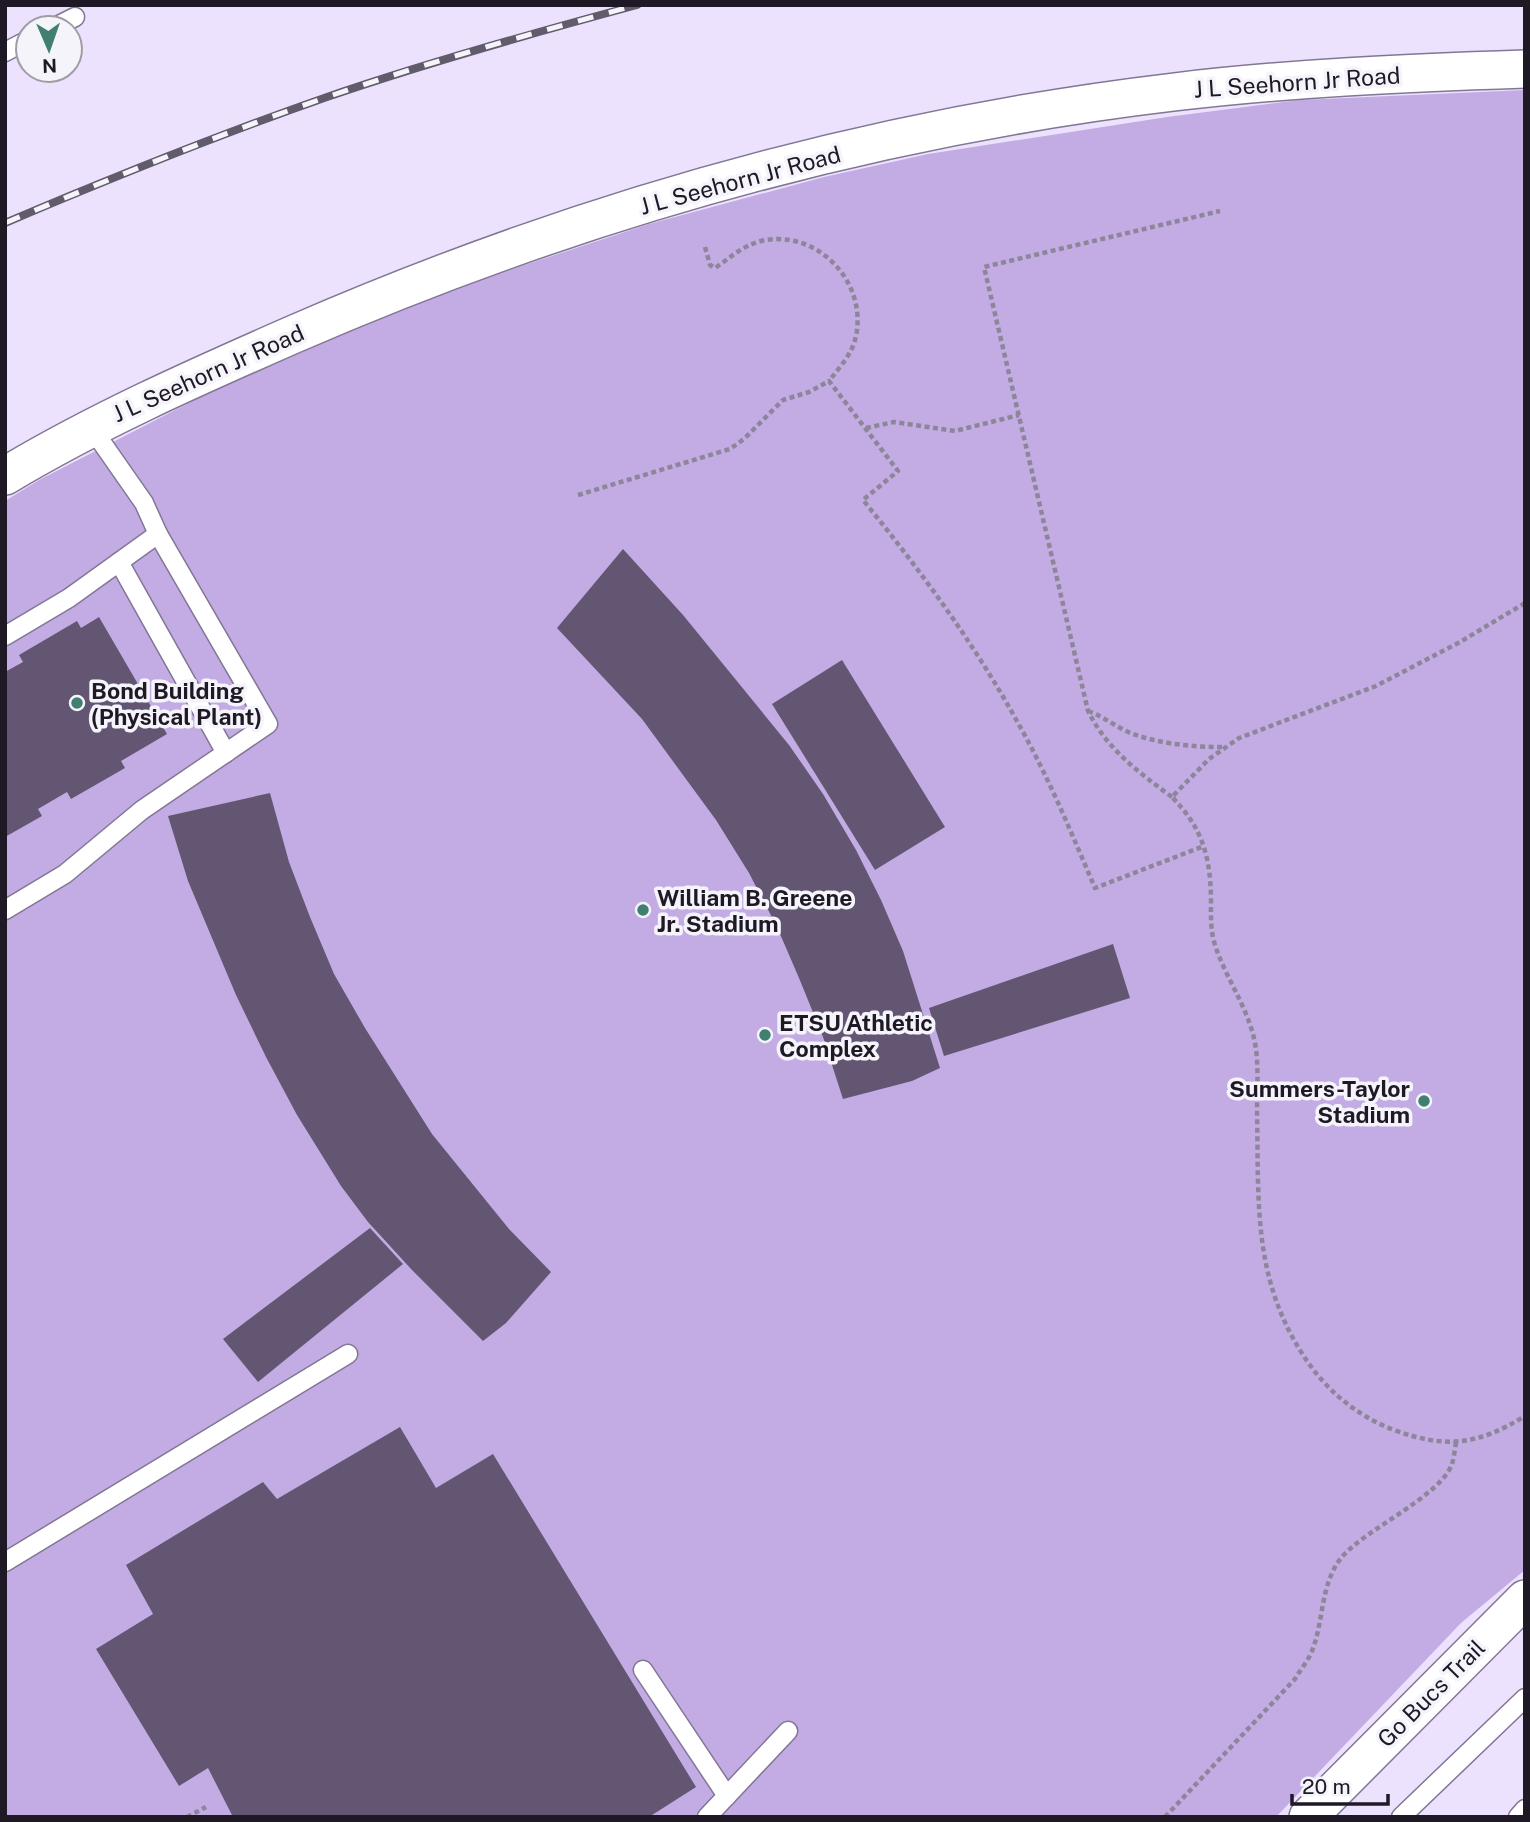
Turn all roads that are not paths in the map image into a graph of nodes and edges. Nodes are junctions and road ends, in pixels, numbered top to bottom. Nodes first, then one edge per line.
1 (1525, 69) edge
2 (91, 427) junction
3 (5, 477) edge
4 (158, 534) junction
5 (119, 562) junction
6 (5, 636) edge
7 (226, 752) junction
8 (5, 910) edge
9 (348, 1354) dead end
10 (5, 1562) edge
11 (1521, 1610) edge
12 (643, 1670) dead end
13 (1525, 1698) edge
14 (788, 1731) dead end
15 (727, 1796) junction
16 (1525, 1810) edge
17 (707, 1817) edge
18 (1308, 1817) edge
19 (1401, 1817) edge
20 (1518, 1817) edge

1 - 2 street, J L Seehorn Jr Road
2 - 3 street, J L Seehorn Jr Road
2 - 4 lane
4 - 5 lane
4 - 7 lane
5 - 6 lane
5 - 7 lane
7 - 8 lane
9 - 10 lane
11 - 18 street, Go Bucs Trail
12 - 15 lane
13 - 19 lane
14 - 15 lane
15 - 17 lane
16 - 20 lane

